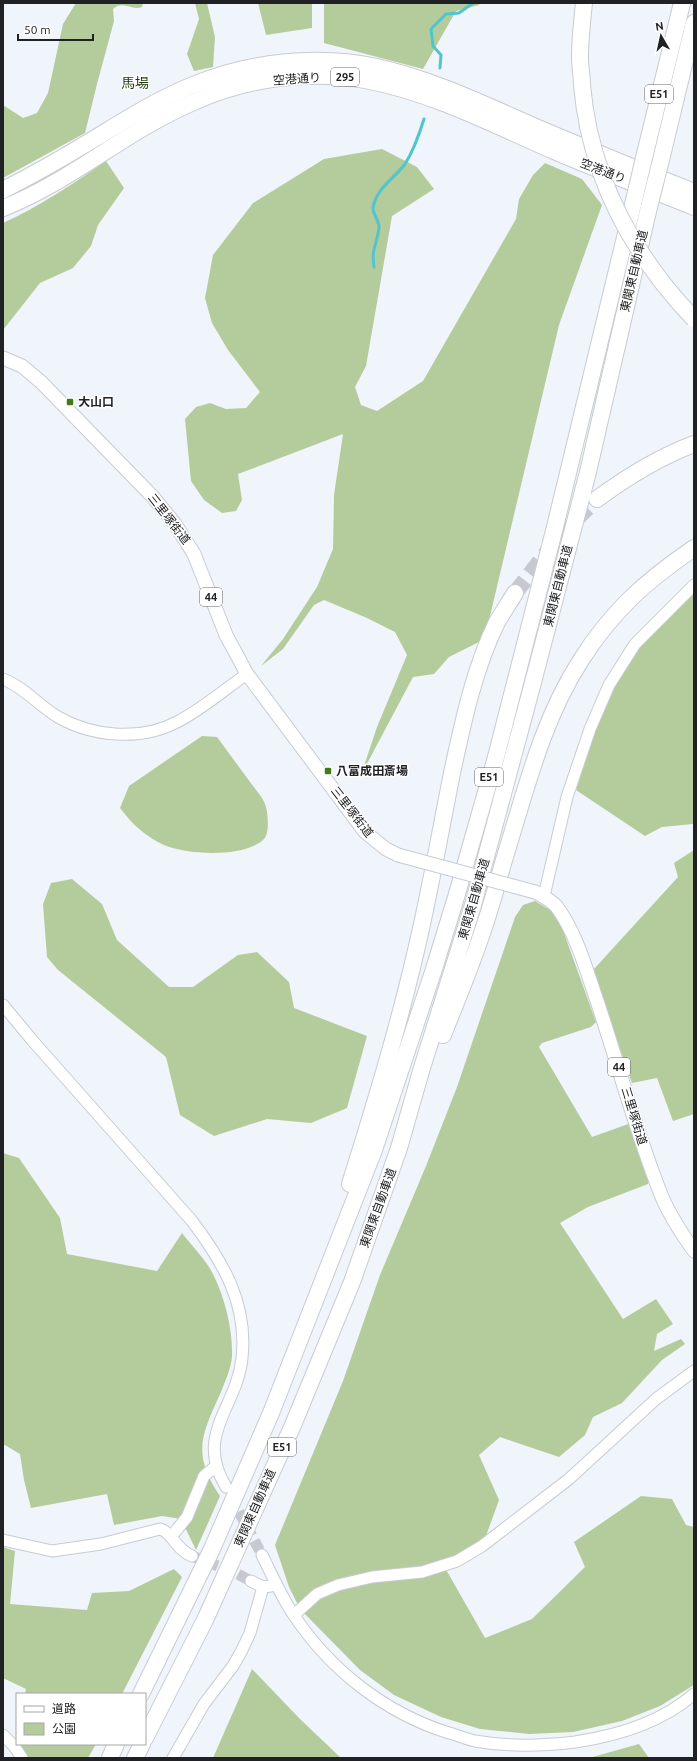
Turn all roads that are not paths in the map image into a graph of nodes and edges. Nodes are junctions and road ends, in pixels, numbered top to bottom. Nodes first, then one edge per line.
1 (584, 3) edge
2 (682, 3) edge
3 (694, 23) edge
4 (3, 190) edge
5 (694, 192) edge
6 (694, 206) edge
7 (3, 208) edge
8 (694, 319) edge
9 (3, 358) edge
10 (694, 444) edge
11 (597, 499) tunnel mouth
12 (694, 548) edge
13 (694, 585) edge
14 (515, 593) tunnel mouth
15 (247, 674) junction
16 (3, 679) edge
17 (539, 894) junction
18 (3, 1005) edge
19 (399, 1148) junction
20 (694, 1251) edge
21 (300, 1341) junction
22 (694, 1371) edge
23 (216, 1466) junction
24 (226, 1487) tunnel mouth
25 (171, 1537) junction
26 (3, 1540) edge
27 (262, 1555) tunnel mouth
28 (192, 1556) tunnel mouth
29 (251, 1581) tunnel mouth
30 (277, 1586) junction
31 (263, 1587) junction
32 (294, 1615) junction
33 (141, 1693) edge
34 (694, 1694) edge
35 (3, 1735) edge
36 (146, 1736) edge
37 (116, 1745) edge
38 (142, 1745) edge
39 (22, 1758) edge
40 (110, 1758) edge
41 (135, 1758) edge
42 (173, 1758) edge

1 - 8 highway, bridge
2 - 21 highway, 東関東自動車道 / E51, bridge
3 - 19 highway, 東関東自動車道 / E51, bridge
4 - 5 highway, 空港通り / 295
6 - 7 highway, 空港通り / 295
9 - 15 main road, 三里塚街道 / 44
10 - 11 highway
12 - 19 highway
13 - 17 street
14 - 21 highway
15 - 16 street
15 - 17 main road, 三里塚街道 / 44, bridge
17 - 20 main road, 三里塚街道 / 44
18 - 23 street
19 - 36 highway, 東関東自動車道 / E51
21 - 33 highway, 東関東自動車道 / E51
22 - 32 street
23 - 24 street
23 - 25 street
25 - 26 street
25 - 28 street
27 - 30 street
29 - 31 street
30 - 31 street
30 - 32 street
31 - 42 street
32 - 34 street
35 - 39 street
37 - 40 highway
38 - 41 highway

